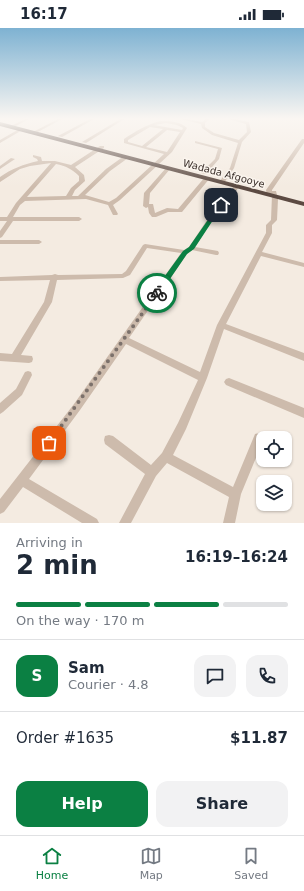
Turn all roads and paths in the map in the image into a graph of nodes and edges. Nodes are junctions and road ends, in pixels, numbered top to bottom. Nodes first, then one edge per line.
1 (74, 141) edge
2 (80, 141) edge
3 (125, 141) edge
4 (151, 141) edge
5 (176, 141) edge
6 (237, 141) edge
7 (304, 141) edge
8 (84, 142) joint
9 (198, 142) dead end
10 (240, 142) joint
11 (143, 147) junction
12 (100, 148) junction
13 (167, 153) junction
14 (35, 156) dead end
15 (126, 157) junction
16 (13, 159) dead end
17 (55, 162) junction
18 (41, 163) junction
19 (157, 163) junction
20 (71, 167) junction
21 (0, 168) edge
22 (168, 169) junction
23 (205, 176) junction
24 (1, 177) edge
25 (223, 180) junction
26 (237, 186) junction
27 (272, 193) junction
28 (68, 198) junction
29 (79, 198) junction
30 (23, 199) junction
31 (304, 199) edge
32 (110, 204) junction
33 (304, 204) edge
34 (115, 214) dead end
35 (0, 219) edge
36 (10, 219) junction
37 (79, 219) dead end
38 (0, 236) edge
39 (0, 242) edge
40 (39, 242) dead end
41 (188, 250) junction
42 (216, 253) dead end
43 (259, 253) junction
44 (304, 265) edge
45 (55, 276) junction
46 (0, 279) edge
47 (221, 325) junction
48 (125, 340) junction
49 (0, 357) edge
50 (304, 357) edge
51 (14, 358) junction
52 (29, 358) dead end
53 (28, 376) dead end
54 (203, 378) junction
55 (229, 382) dead end
56 (0, 409) edge
57 (304, 413) edge
58 (109, 440) dead end
59 (256, 445) edge
60 (166, 457) junction
61 (152, 472) junction
62 (21, 480) junction
63 (235, 494) junction
64 (1, 505) edge
65 (93, 523) edge
66 (125, 523) edge
67 (229, 523) edge

1 - 12 highway, Wadada Afgooye
2 - 8 highway, Wadada Afgooye
3 - 11 street
4 - 11 street
5 - 13 street
6 - 10 street
7 - 27 street
8 - 12 highway, Wadada Afgooye
9 - 23 street
10 - 25 street
11 - 13 street
12 - 15 highway, Wadada Afgooye
12 - 19 highway, Wadada Afgooye
12 - 20 street
13 - 19 street
14 - 18 street
15 - 19 highway, Wadada Afgooye
15 - 29 street
16 - 21 street
17 - 18 street
17 - 20 street
17 - 30 street
18 - 24 street
19 - 22 highway, Wadada Afgooye
19 - 23 highway, Wadada Afgooye
19 - 32 street
20 - 28 street
22 - 23 highway, Wadada Afgooye
22 - 23 street
23 - 25 highway, Wadada Afgooye
25 - 26 highway, Wadada Afgooye
25 - 27 highway, Wadada Afgooye
26 - 27 highway, Wadada Afgooye
26 - 41 street
27 - 31 highway, Wadada Afgooye
27 - 33 highway, Wadada Afgooye
27 - 43 street
28 - 29 street
28 - 30 street
29 - 32 street
30 - 36 street
32 - 34 street
35 - 36 street
36 - 37 street
36 - 38 street
39 - 40 street
41 - 42 street
41 - 45 street
41 - 48 street
43 - 44 street
43 - 47 street
45 - 46 street
45 - 51 street
47 - 50 street
47 - 54 street
48 - 54 street
48 - 62 street
49 - 51 street
51 - 52 street
53 - 56 street
54 - 60 street
55 - 57 street
58 - 61 street
59 - 63 street
60 - 61 street
60 - 63 street
61 - 66 street
62 - 64 street
62 - 65 street
63 - 67 street

